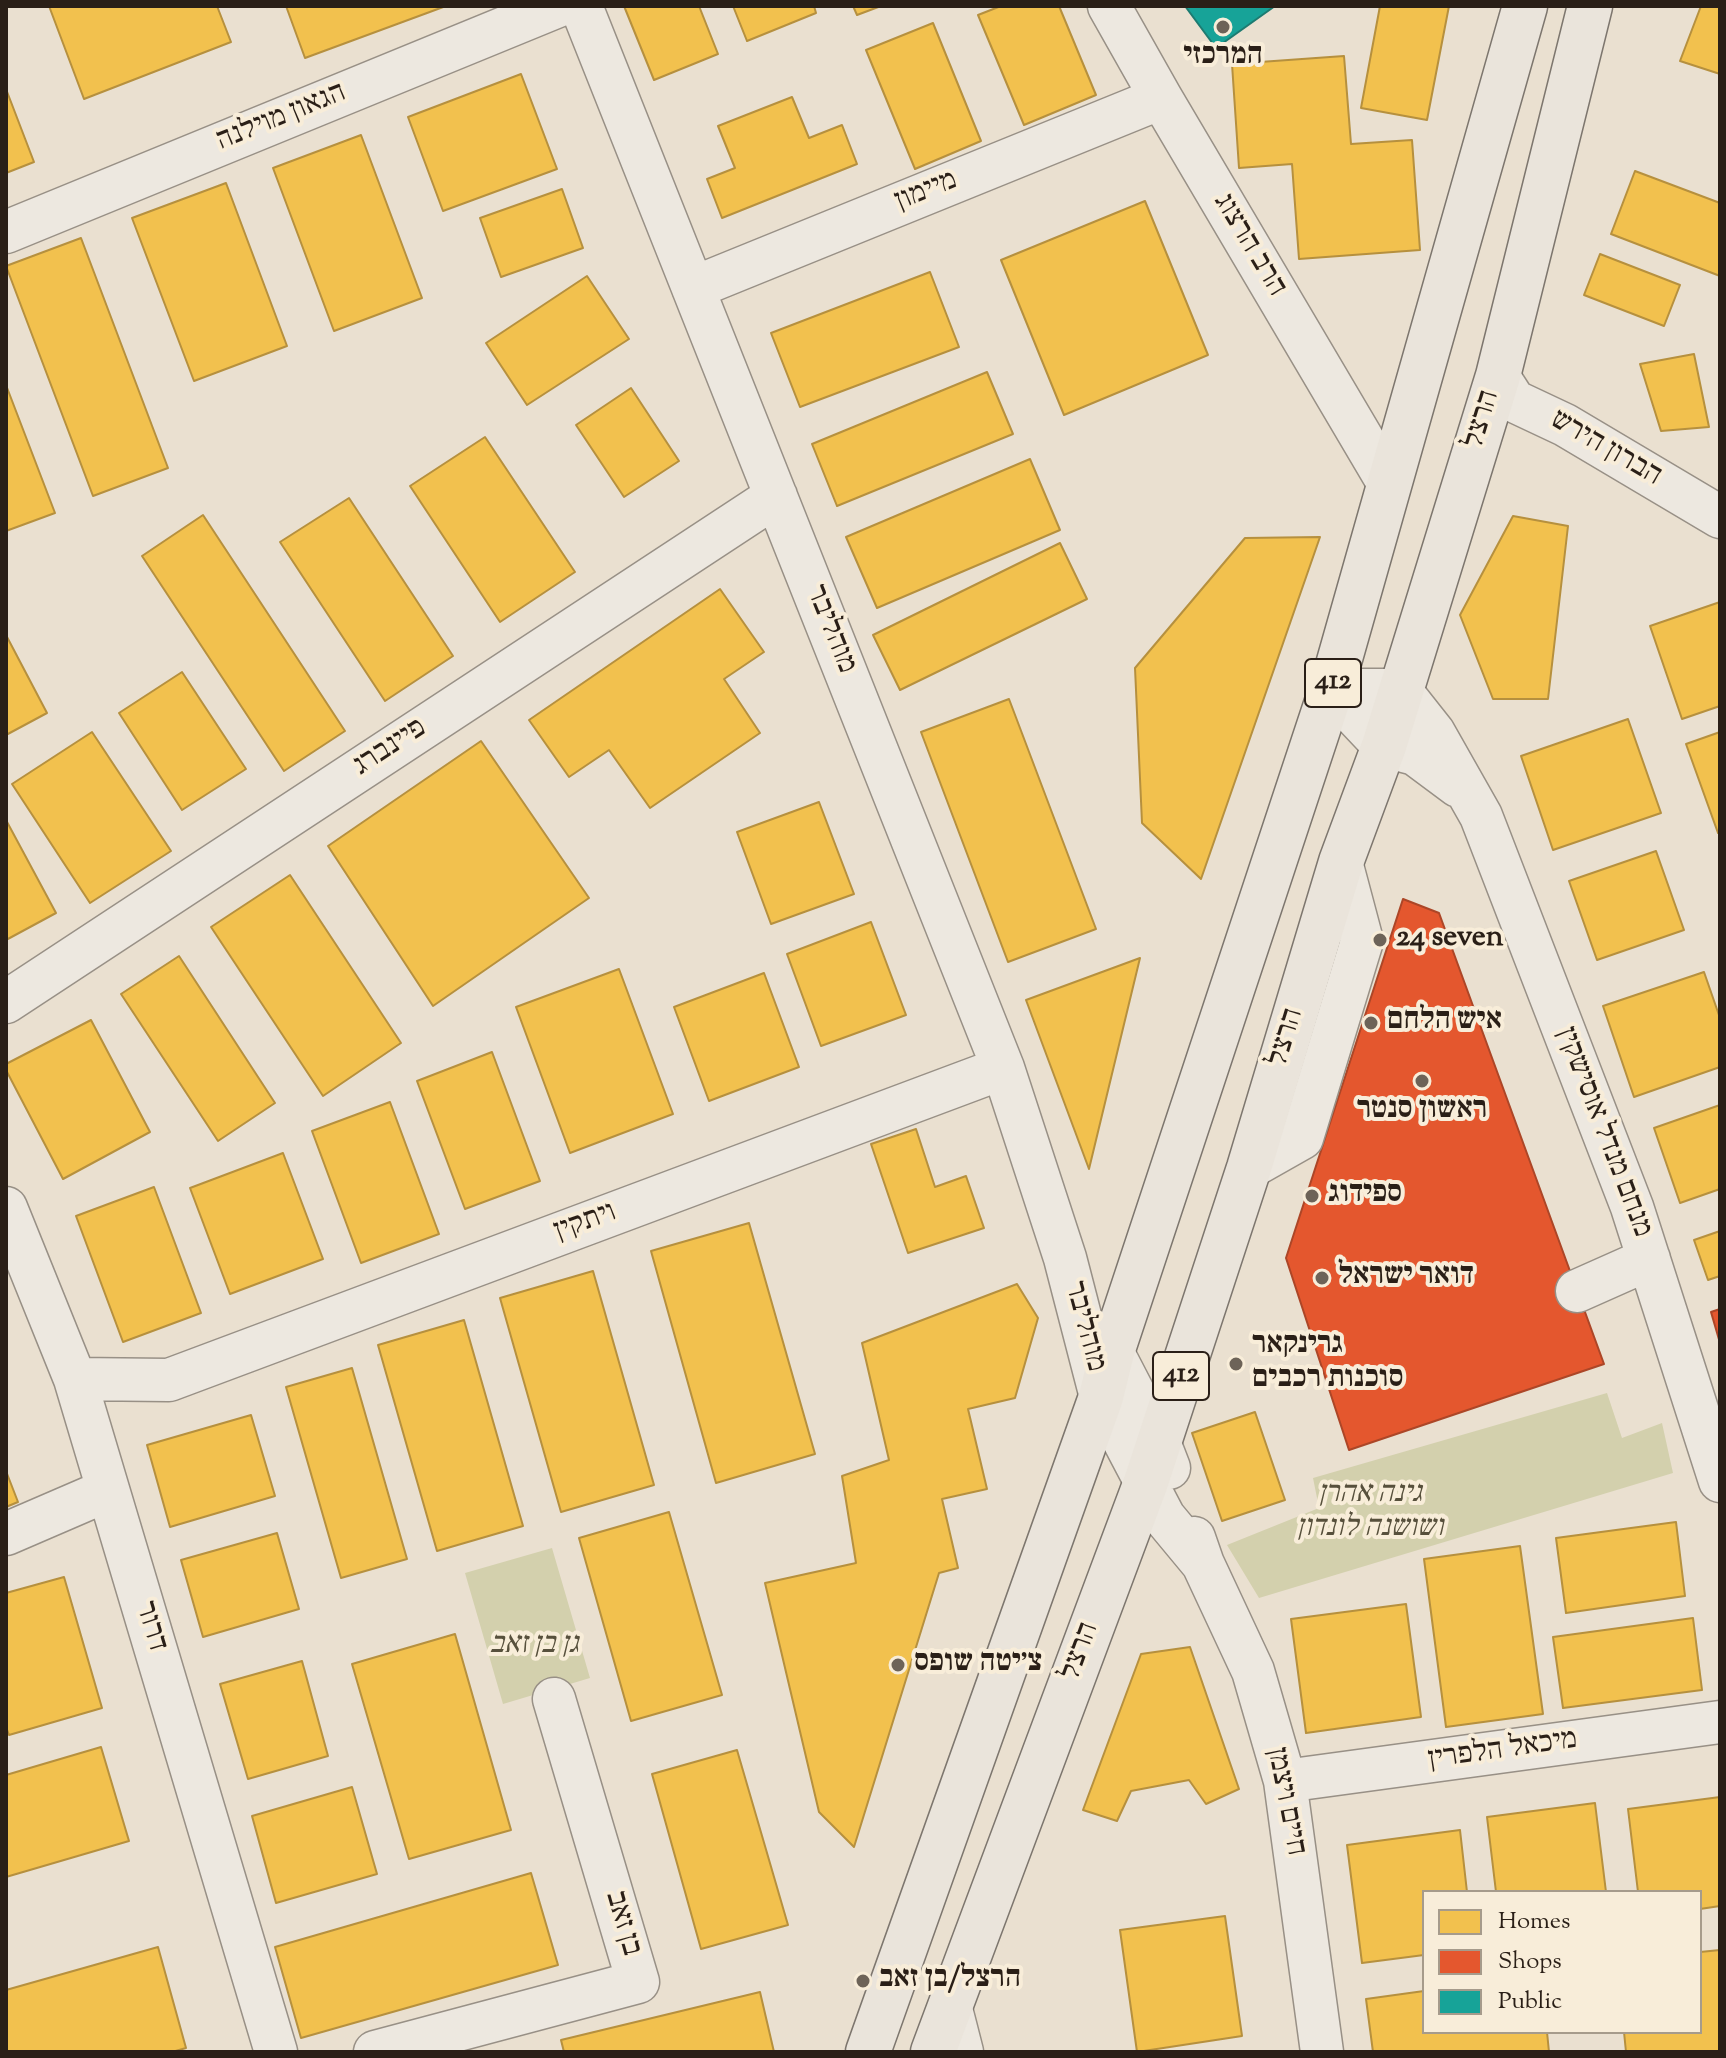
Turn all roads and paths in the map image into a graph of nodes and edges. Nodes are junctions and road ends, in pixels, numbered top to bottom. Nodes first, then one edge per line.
1 (558, 6) edge
2 (581, 6) edge
3 (1109, 6) edge
4 (1525, 6) edge
5 (1590, 6) edge
6 (1161, 98) junction
7 (6, 232) edge
8 (693, 288) junction
9 (1498, 376) junction
10 (1389, 484) junction
11 (776, 496) junction
12 (1720, 517) edge
13 (1331, 690) junction
14 (1400, 690) junction
15 (1384, 746) junction
16 (1465, 791) junction
17 (6, 1002) edge
18 (1003, 1068) junction
19 (6, 1208) edge
20 (1065, 1258) junction
21 (1649, 1259) junction
22 (1577, 1291) dead end
23 (1112, 1352) junction
24 (75, 1379) junction
25 (169, 1380) junction
26 (1101, 1397) junction
27 (90, 1429) junction
28 (1713, 1432) edge
29 (1152, 1462) junction
30 (1720, 1481) edge
31 (108, 1490) junction
32 (61, 1510) junction
33 (6, 1534) edge
34 (121, 1534) junction
35 (1116, 1560) junction
36 (1203, 1564) junction
37 (554, 1699) dead end
38 (1720, 1722) edge
39 (1285, 1781) junction
40 (950, 2005) junction
41 (276, 2052) edge
42 (375, 2052) edge
43 (868, 2052) edge
44 (933, 2052) edge
45 (962, 2052) edge
46 (1322, 2052) edge

1 - 7 street, הגאון מוילנה
2 - 8 street, מוהליבר
3 - 6 street, הרב הרצוג
4 - 10 main road, 412
5 - 9 main road, הרצל / 412
6 - 8 street, מיימון
6 - 10 street, הרב הרצוג
8 - 11 street, מוהליבר
9 - 12 street, הברון הירש
9 - 14 main road, הרצל / 412
10 - 13 main road, 412
11 - 17 street, פיינברג
11 - 18 street, מוהליבר
13 - 14 street
13 - 15 street, מנחם מנדל אוסישקין
13 - 23 main road, 412
14 - 15 main road, הרצל / 412
14 - 16 street, מנחם מנדל אוסישקין
15 - 16 street, מנחם מנדל אוסישקין
15 - 29 main road, הרצל / 412
16 - 21 street, מנחם מנדל אוסישקין
18 - 20 street, מוהליבר
18 - 25 street, ויתקין
19 - 24 street, דרור
20 - 23 street, מוהליבר
20 - 26 street, מוהליבר
21 - 22 street
21 - 28 street, מנחם מנדל אוסישקין
23 - 26 main road, 412
23 - 29 street, חיים ויצמן
24 - 25 street, ויתקין
24 - 27 street, דרור
25 - 27 street, ויתקין
26 - 29 street, חיים ויצמן
26 - 43 main road, 412
27 - 31 street, דרור
28 - 30 street, מנחם מנדל אוסישקין
29 - 35 main road, הרצל / 412
29 - 36 street, חיים ויצמן
31 - 32 street
31 - 34 street, דרור
32 - 33 street
32 - 34 street
34 - 41 street, דרור
35 - 36 street
35 - 40 main road, הרצל / 412
36 - 39 street, חיים ויצמן
37 - 42 street, בן זאב
38 - 39 street, מיכאל הלפרין
39 - 46 street, חיים ויצמן
40 - 44 main road, הרצל / 412
40 - 45 street

